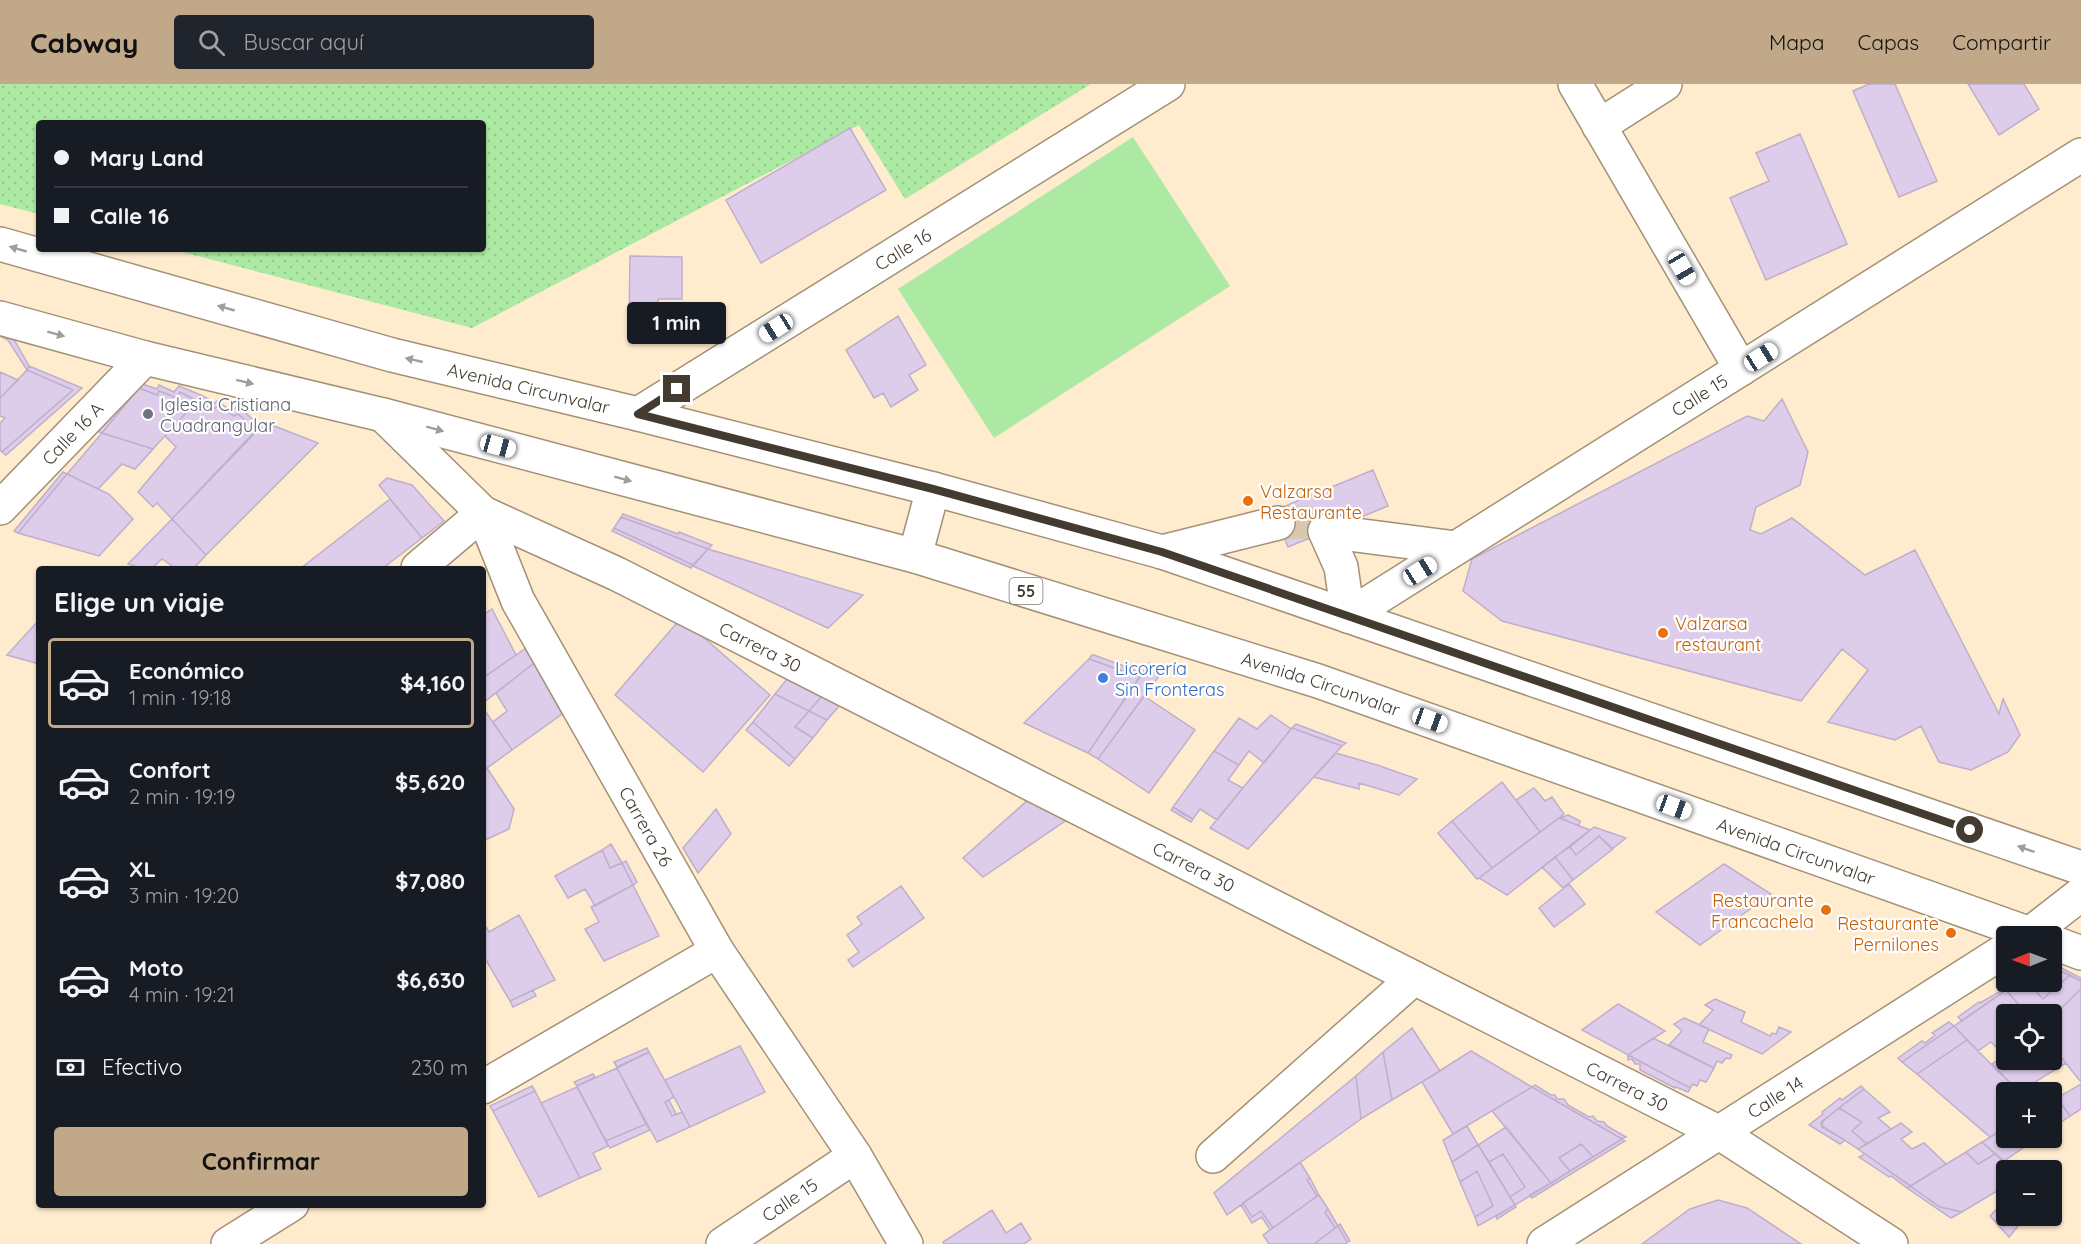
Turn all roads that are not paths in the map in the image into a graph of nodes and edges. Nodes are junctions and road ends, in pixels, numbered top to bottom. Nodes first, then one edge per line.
1 (1168, 84) edge
2 (1575, 84) edge
3 (1665, 84) edge
4 (1599, 126) junction
5 (2081, 155) edge
6 (0, 244) edge
7 (0, 318) edge
8 (145, 358) junction
9 (1741, 369) junction
10 (638, 414) junction
11 (383, 415) junction
12 (933, 489) junction
13 (0, 508) edge
14 (483, 513) junction
15 (1278, 523) tunnel mouth
16 (1456, 548) junction
17 (1162, 552) junction
18 (915, 556) junction
19 (420, 566) edge
20 (1348, 616) junction
21 (2081, 868) edge
22 (2081, 894) edge
23 (2045, 926) edge
24 (1996, 927) edge
25 (2062, 948) edge
26 (717, 951) junction
27 (2081, 953) edge
28 (1996, 960) edge
29 (1414, 978) junction
30 (486, 1085) edge
31 (1718, 1132) junction
32 (855, 1156) junction
33 (1213, 1156) dead end
34 (286, 1208) edge
35 (228, 1244) edge
36 (723, 1244) edge
37 (906, 1244) edge
38 (1544, 1244) edge
39 (1892, 1244) edge

1 - 10 main road, Calle 16
2 - 4 main road
3 - 4 main road
4 - 9 main road
5 - 9 main road, Calle 15
10 -> 6 main road, Avenida Circunvalar
7 -> 8 main road, Avenida Circunvalar / 55
8 -> 11 main road, Avenida Circunvalar / 55
8 - 13 main road, Calle 16 A
9 - 16 main road, Calle 15
10 - 12 main road, Avenida Circunvalar
11 - 14 main road, Carrera 26
11 -> 18 main road, Avenida Circunvalar / 55
12 - 17 main road, Avenida Circunvalar
12 - 18 main road
14 - 19 main road
14 - 26 main road, Carrera 26
14 - 29 main road, Carrera 30
15 - 17 main road
16 - 20 main road, Calle 15
16 - 20 main road
17 - 20 main road, Avenida Circunvalar
18 - 24 main road, Avenida Circunvalar / 55
21 -> 20 main road, Avenida Circunvalar
22 - 23 main road, Calle 14
25 - 27 main road, Avenida Circunvalar / 55
26 - 30 main road
26 - 32 main road, Carrera 26
28 - 31 main road, Calle 14
29 - 31 main road, Carrera 30
29 - 33 main road
31 - 38 main road, Calle 14
31 - 39 main road, Carrera 30
32 - 36 main road, Calle 15
32 - 37 main road, Carrera 26
34 - 35 main road

